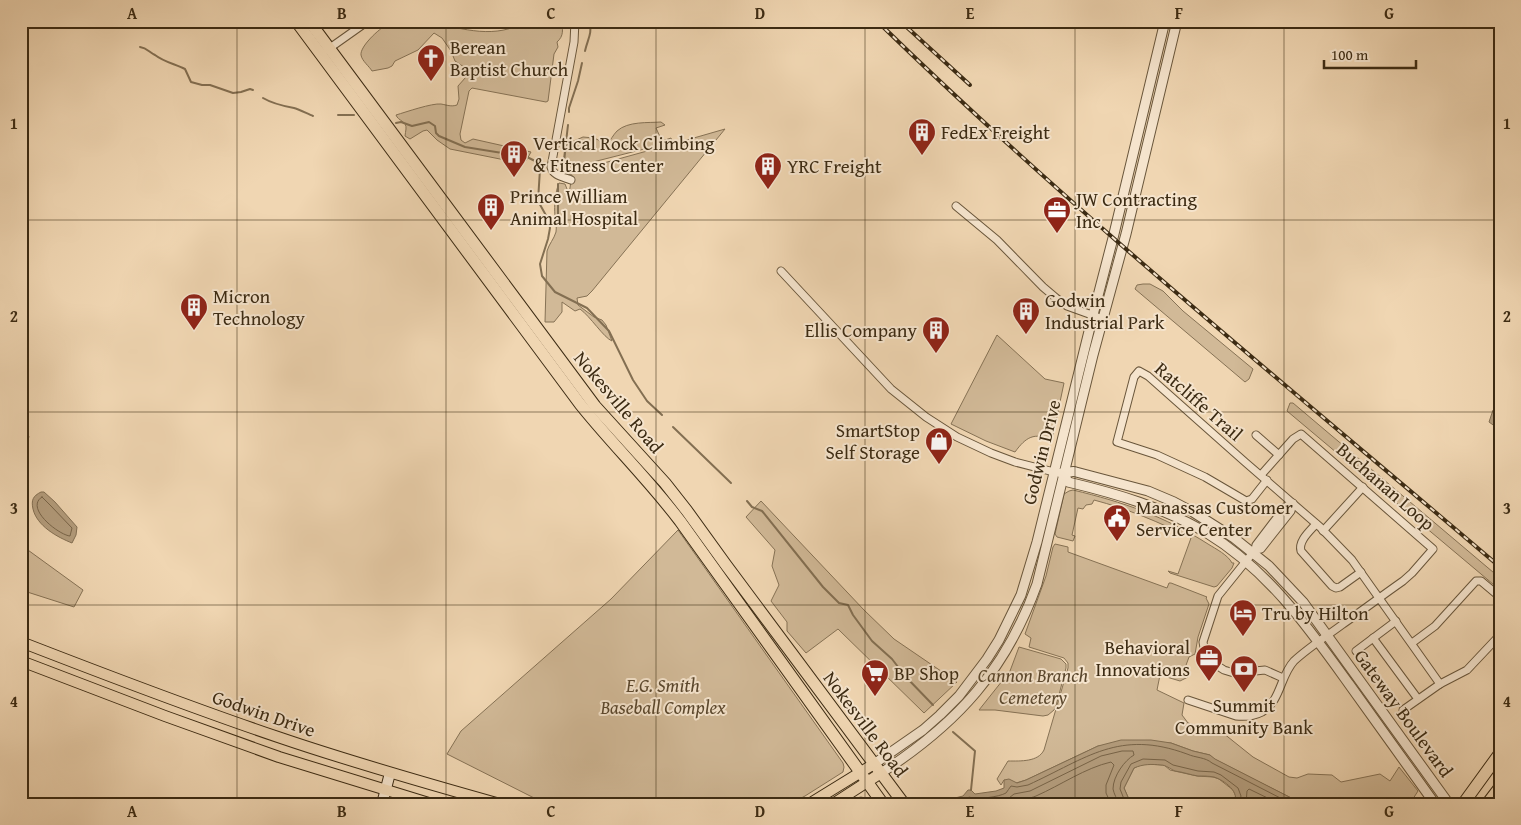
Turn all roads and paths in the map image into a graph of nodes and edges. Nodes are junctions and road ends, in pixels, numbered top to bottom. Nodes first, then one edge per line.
1 (296, 21) edge
2 (309, 21) edge
3 (368, 21) edge
4 (469, 21) edge
5 (502, 21) edge
6 (575, 21) edge
7 (1165, 21) edge
8 (1177, 21) edge
9 (325, 52) junction
10 (571, 180) dead end
11 (956, 206) dead end
12 (781, 271) dead end
13 (1093, 315) junction
14 (1103, 319) junction
15 (1256, 435) dead end
16 (1278, 455) junction
17 (1054, 472) junction
18 (1064, 474) junction
19 (1261, 475) junction
20 (1267, 480) junction
21 (1363, 487) junction
22 (1293, 503) junction
23 (1316, 524) junction
24 (1323, 531) junction
25 (1254, 551) junction
26 (1246, 562) junction
27 (1361, 572) junction
28 (1500, 597) edge
29 (1379, 598) junction
30 (1396, 621) junction
31 (1328, 635) junction
32 (1500, 635) edge
33 (1373, 638) junction
34 (999, 640) junction
35 (21, 642) edge
36 (1318, 642) junction
37 (1412, 643) junction
38 (1010, 645) junction
39 (1356, 651) dead end
40 (21, 662) edge
41 (1283, 678) junction
42 (1440, 684) junction
43 (1418, 699) junction
44 (1188, 700) dead end
45 (1403, 710) dead end
46 (1500, 753) edge
47 (878, 768) junction
48 (860, 772) junction
49 (390, 773) junction
50 (868, 782) junction
51 (1500, 787) edge
52 (385, 790) junction
53 (1464, 802) edge
54 (382, 804) edge
55 (432, 804) edge
56 (500, 804) edge
57 (809, 804) edge
58 (833, 804) edge
59 (883, 804) edge
60 (904, 804) edge
61 (1435, 804) edge
62 (1450, 804) edge
63 (1488, 804) edge

1 - 9 highway, Nokesville Road
2 - 9 highway, Nokesville Road
3 - 9 street
4 - 5 street
6 - 10 street
7 - 13 street, Godwin Drive
8 - 14 street, Godwin Drive
9 - 47 highway, Nokesville Road
9 - 48 highway, Nokesville Road
11 - 13 street
12 - 17 street
13 - 14 street
13 - 17 street, Godwin Drive
14 - 18 street, Godwin Drive
15 - 16 street
16 - 19 street, Buchanan Loop
16 - 21 street, Buchanan Loop
17 - 18 street, Gateway Boulevard
17 - 34 street, Godwin Drive
18 - 25 street, Gateway Boulevard
18 - 26 street, Gateway Boulevard
18 - 38 street, Godwin Drive
19 - 20 street, Ratcliffe Trail
19 - 20 street, Ratcliffe Trail
20 - 22 street, Ratcliffe Trail
21 - 24 street
21 - 29 street, Buchanan Loop
22 - 23 street, Ratcliffe Trail
22 - 25 street
23 - 24 street, Ratcliffe Trail
23 - 27 street
24 - 27 street, Ratcliffe Trail
25 - 26 street
25 - 31 street, Gateway Boulevard
26 - 36 street, Gateway Boulevard
26 - 41 street
27 - 29 street, Ratcliffe Trail
28 - 37 street
29 - 30 street, Ratcliffe Trail
29 - 31 street, Buchanan Loop
30 - 33 street
30 - 37 street, Ratcliffe Trail
31 - 36 street, Buchanan Loop
31 - 62 street, Gateway Boulevard
32 - 42 street
33 - 39 street
33 - 43 street
34 - 38 street
34 - 47 street, Godwin Drive
35 - 49 main road, Godwin Drive
36 - 41 street, Buchanan Loop
36 - 61 street, Gateway Boulevard
37 - 42 street, Ratcliffe Trail
38 - 47 street, Godwin Drive
40 - 52 main road, Godwin Drive
41 - 44 street, Buchanan Loop
42 - 43 street
43 - 45 street
46 - 53 highway
47 - 48 main road, Godwin Drive
47 - 50 main road, Godwin Drive
47 - 60 highway, Nokesville Road
48 - 50 highway, Nokesville Road
48 - 57 main road, Godwin Drive
49 - 52 main road
49 - 56 main road, Godwin Drive
50 - 58 main road, Godwin Drive
50 - 59 highway, Nokesville Road
51 - 63 highway
52 - 54 main road
52 - 55 main road, Godwin Drive

